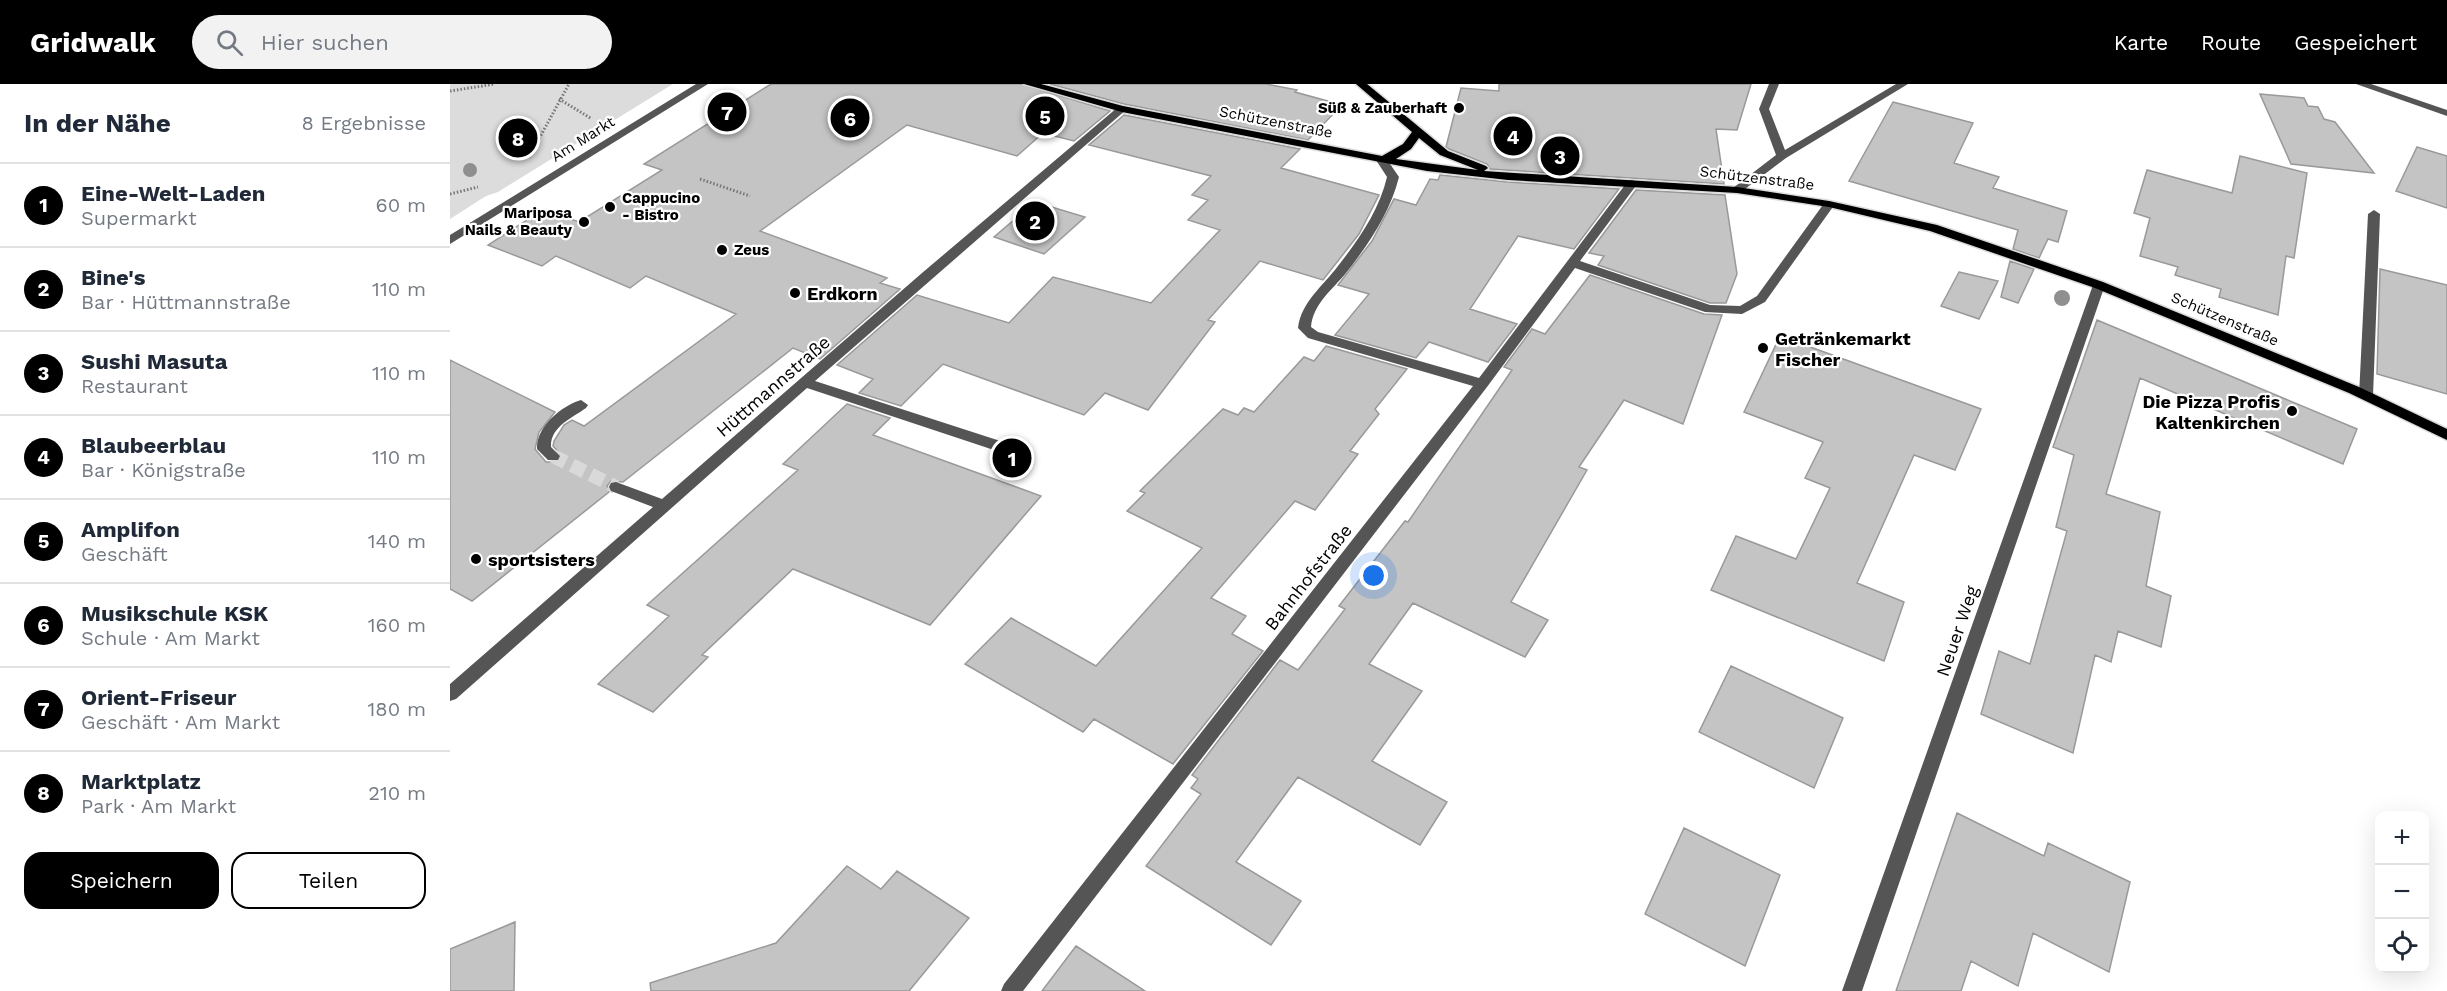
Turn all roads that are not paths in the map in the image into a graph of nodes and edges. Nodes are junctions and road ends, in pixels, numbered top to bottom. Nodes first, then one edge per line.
1 (703, 84) edge
2 (1029, 84) edge
3 (1361, 84) edge
4 (1774, 84) edge
5 (1903, 84) edge
6 (2361, 84) edge
7 (1122, 109) junction
8 (2447, 113) edge
9 (1417, 132) junction
10 (1782, 156) junction
11 (1382, 160) junction
12 (1508, 177) junction
13 (1632, 183) junction
14 (1737, 190) junction
15 (1829, 204) junction
16 (2374, 214) dead end
17 (450, 240) edge
18 (1573, 264) junction
19 (2099, 285) junction
20 (805, 382) junction
21 (1482, 384) junction
22 (2366, 396) junction
23 (581, 405) dead end
24 (2447, 435) edge
25 (1026, 455) dead end
26 (553, 456) dead end
27 (616, 487) tunnel mouth
28 (665, 506) junction
29 (450, 694) edge
30 (1011, 991) edge
31 (1852, 991) edge

1 - 17 street, Am Markt
2 - 7 main road, Schützenstraße
3 - 9 main road
4 - 10 street
5 - 10 street
6 - 8 street
7 - 11 main road, Schützenstraße
7 - 20 street, Hüttmannstraße
9 - 11 main road
9 - 12 main road
10 - 14 street
11 - 12 main road, Schützenstraße
11 - 21 street
12 - 13 main road, Schützenstraße
13 - 14 main road, Schützenstraße
13 - 18 street, Bahnhofstraße
14 - 15 main road, Schützenstraße
15 - 18 street
15 - 19 main road, Schützenstraße
16 - 22 street
18 - 21 street, Bahnhofstraße
19 - 22 main road, Schützenstraße
19 - 31 street, Neuer Weg
20 - 25 street
20 - 28 street, Hüttmannstraße
21 - 30 street, Bahnhofstraße
22 - 24 main road, Schützenstraße
23 - 26 street
27 - 28 street
28 - 29 street, Hüttmannstraße

